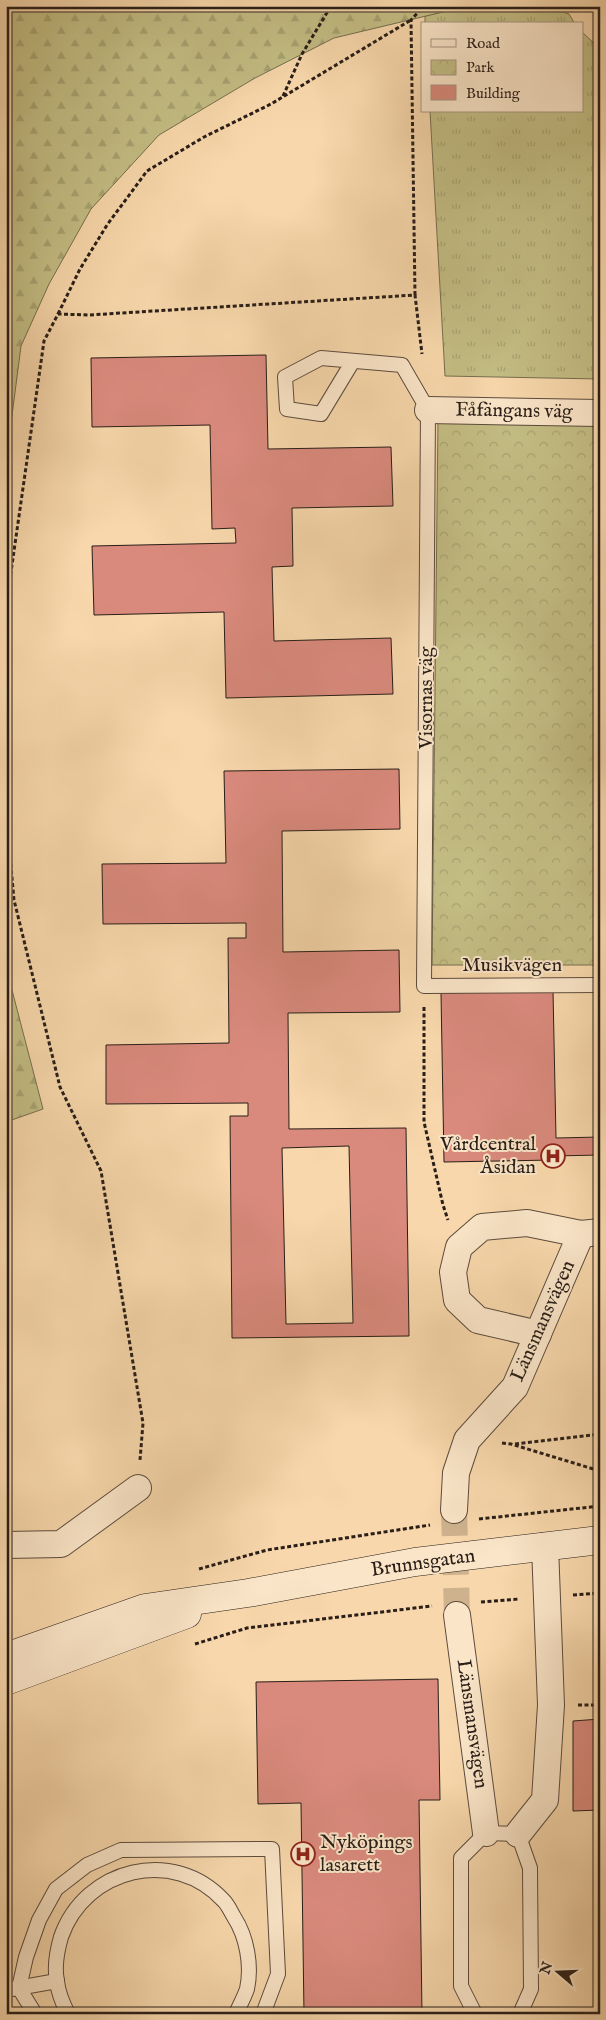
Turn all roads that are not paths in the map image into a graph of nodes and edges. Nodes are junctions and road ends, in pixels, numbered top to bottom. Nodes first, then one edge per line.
1 (353, 361) junction
2 (428, 410) junction
3 (600, 413) edge
4 (600, 985) edge
5 (424, 986) joint
6 (590, 1233) edge
7 (538, 1334) junction
8 (138, 1488) road end
9 (454, 1510) tunnel mouth
10 (600, 1540) edge
11 (6, 1545) edge
12 (545, 1546) junction
13 (248, 1593) junction
14 (465, 1609) tunnel mouth
15 (6, 1657) edge
16 (6, 1681) edge
17 (486, 1833) junction
18 (518, 1834) junction
19 (57, 1982) junction
20 (12, 1989) edge
21 (35, 2014) edge
22 (68, 2014) edge
23 (236, 2014) edge
24 (263, 2014) edge
25 (475, 2014) edge
26 (520, 2014) edge

1 - 1 lane
1 - 2 lane
2 - 3 street, Fåfängans väg
2 - 5 lane, Visornas väg
4 - 5 lane, Musikvägen
6 - 7 street, Länsmansvägen
6 - 7 street
7 - 9 street, Länsmansvägen
8 - 11 street
10 - 12 main road, Brunnsgatan
12 - 13 main road, Brunnsgatan
12 - 18 street
13 - 15 main road, Brunnsgatan
13 - 16 main road, Brunnsgatan
14 - 17 street, Länsmansvägen
17 - 18 lane
17 - 25 lane
18 - 26 lane
19 - 20 lane
19 - 22 lane
19 - 23 lane
20 - 21 lane
20 - 24 lane

